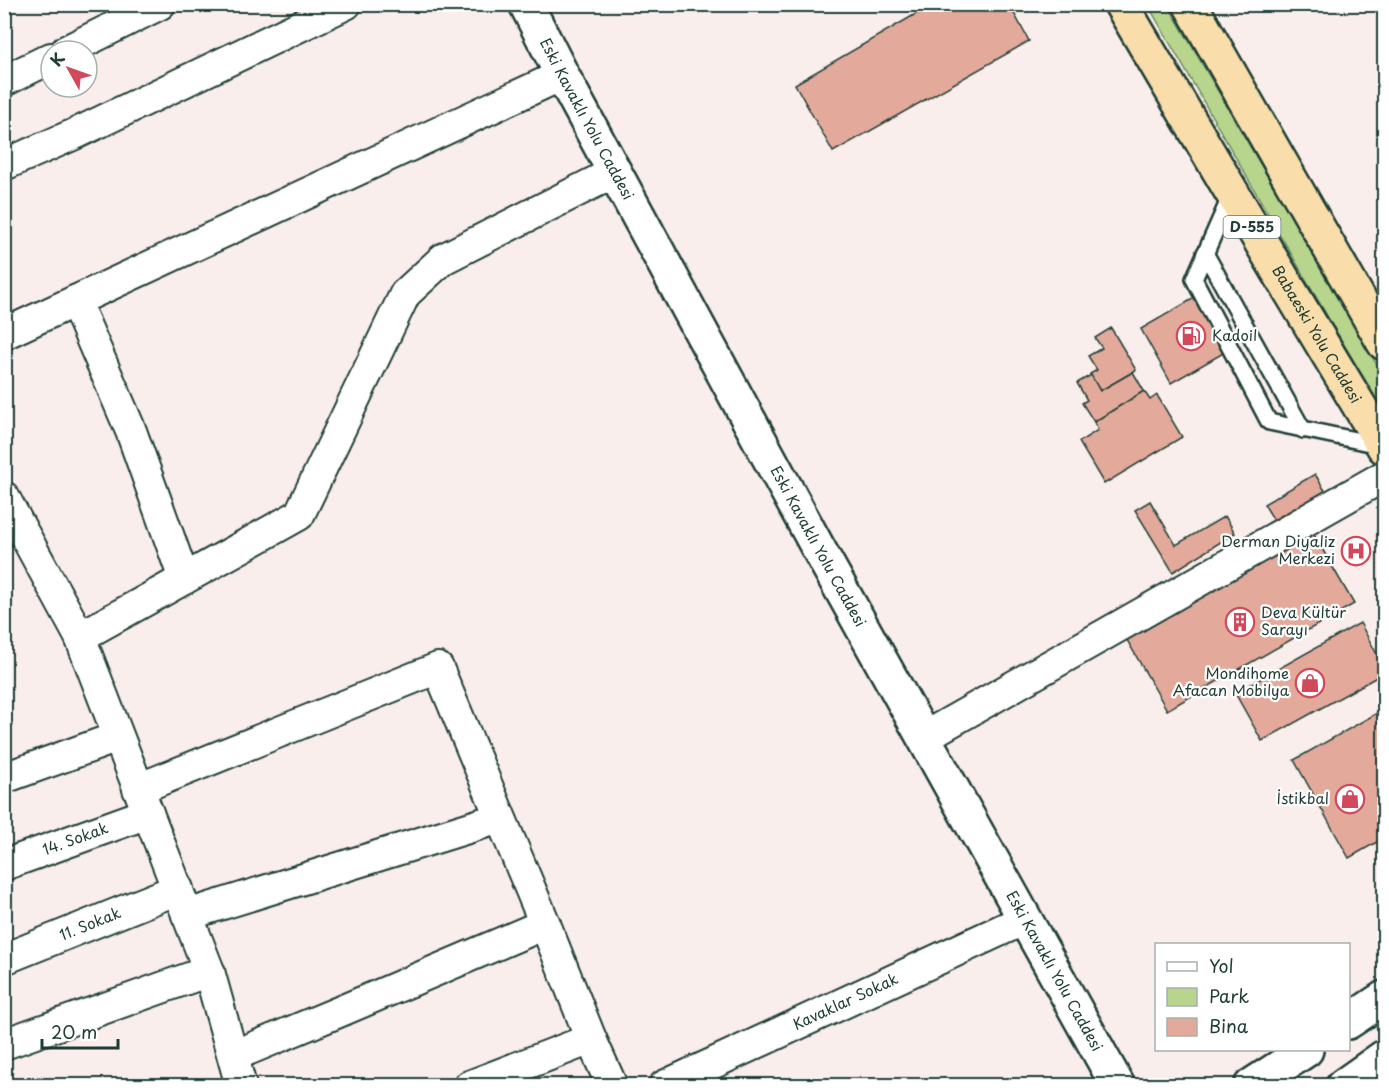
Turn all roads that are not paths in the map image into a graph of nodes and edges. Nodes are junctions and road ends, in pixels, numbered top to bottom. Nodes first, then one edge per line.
1 (346, 4) edge
2 (526, 4) edge
3 (1121, 4) edge
4 (1190, 4) edge
5 (143, 8) edge
6 (87, 39) edge
7 (39, 64) edge
8 (562, 75) junction
9 (4, 81) edge
10 (4, 165) edge
11 (615, 171) junction
12 (1232, 193) junction
13 (1205, 253) junction
14 (75, 301) junction
15 (4, 334) edge
16 (1384, 343) edge
17 (1303, 430) junction
18 (1384, 447) edge
19 (1384, 476) edge
20 (4, 496) edge
21 (184, 579) junction
22 (80, 637) junction
23 (118, 737) junction
24 (924, 737) junction
25 (4, 778) edge
26 (143, 801) junction
27 (500, 818) junction
28 (4, 864) edge
29 (182, 902) junction
30 (1025, 919) junction
31 (545, 924) junction
32 (4, 959) edge
33 (209, 972) junction
34 (1384, 998) edge
35 (1350, 1021) edge
36 (591, 1039) junction
37 (4, 1044) edge
38 (1304, 1051) edge
39 (233, 1056) junction
40 (1384, 1057) edge
41 (1113, 1084) edge
42 (241, 1086) edge
43 (469, 1086) edge
44 (612, 1086) edge
45 (664, 1086) edge
46 (1251, 1086) edge
47 (1343, 1086) edge

1 - 10 street
2 - 8 street, Eski Kavaklı Yolu Caddesi
3 - 12 highway, Babaeski Yolu Caddesi / D-555
4 - 16 highway
5 - 6 street
7 - 9 street
8 - 11 street, Eski Kavaklı Yolu Caddesi
8 - 14 street
11 - 21 street
11 - 24 street, Eski Kavaklı Yolu Caddesi
12 - 13 lane
12 - 18 highway, Babaeski Yolu Caddesi / D-555
13 - 17 lane
13 - 17 lane
14 - 15 street
14 - 21 street
17 - 18 lane
19 - 24 street
20 - 22 street
21 - 22 street
22 - 23 street
23 - 25 street
23 - 26 street
24 - 30 street, Eski Kavaklı Yolu Caddesi
26 - 27 street, 14. Sokak
26 - 28 street, 14. Sokak
26 - 29 street
27 - 29 street, 11. Sokak
27 - 31 street
29 - 32 street, 11. Sokak
29 - 33 street
30 - 41 street, Eski Kavaklı Yolu Caddesi
30 - 45 street, Kavaklar Sokak
31 - 36 street
31 - 39 street
33 - 37 street
33 - 39 street
34 - 35 street
36 - 43 street
36 - 44 street
38 - 46 street
39 - 42 street
40 - 47 street

